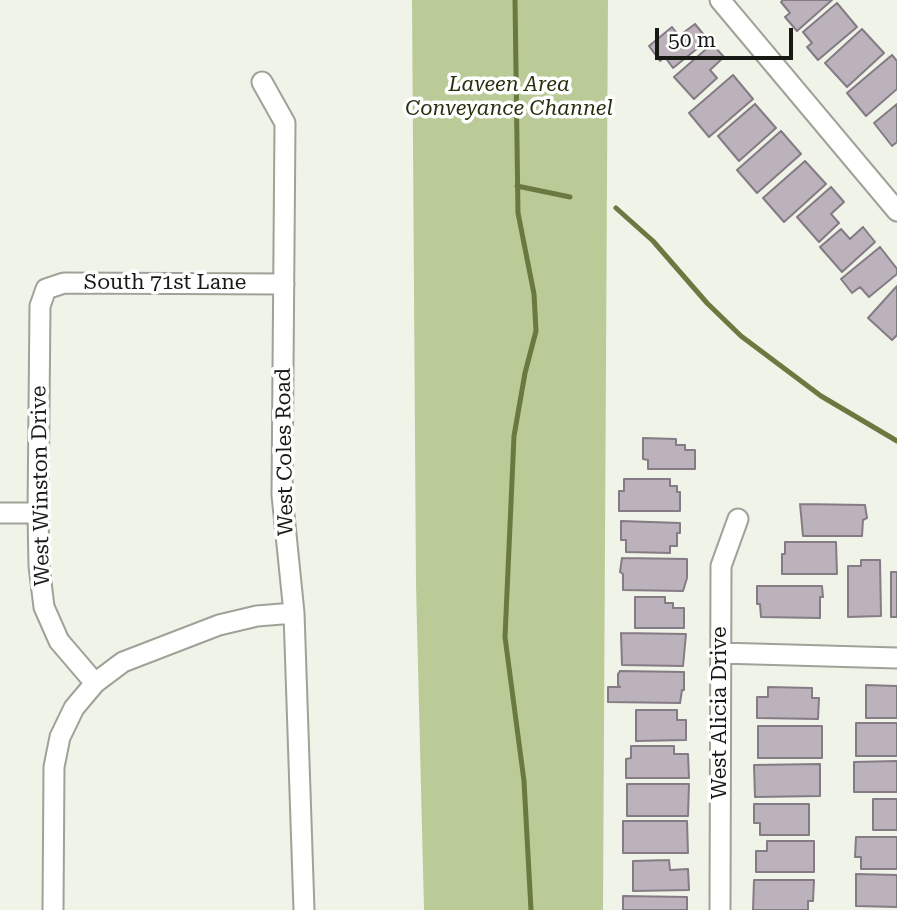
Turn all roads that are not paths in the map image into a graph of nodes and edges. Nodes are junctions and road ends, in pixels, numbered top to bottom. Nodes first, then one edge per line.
1 (720, 0) edge
2 (262, 82) dead end
3 (897, 211) edge
4 (284, 284) junction
5 (46, 289) joint
6 (0, 513) edge
7 (38, 513) junction
8 (738, 519) dead end
9 (294, 613) junction
10 (720, 653) junction
11 (897, 658) edge
12 (94, 683) junction
13 (53, 910) edge
14 (304, 910) edge
15 (720, 910) edge

1 - 3 street
2 - 4 street, West Coles Road
4 - 5 street, South 71st Lane
4 - 9 street, West Coles Road
5 - 7 street, West Winston Drive
6 - 7 street
7 - 12 street, West Winston Drive
8 - 10 street, West Alicia Drive
9 - 12 street
9 - 14 street, West Coles Road
10 - 11 street
10 - 15 street, West Alicia Drive
12 - 13 street

